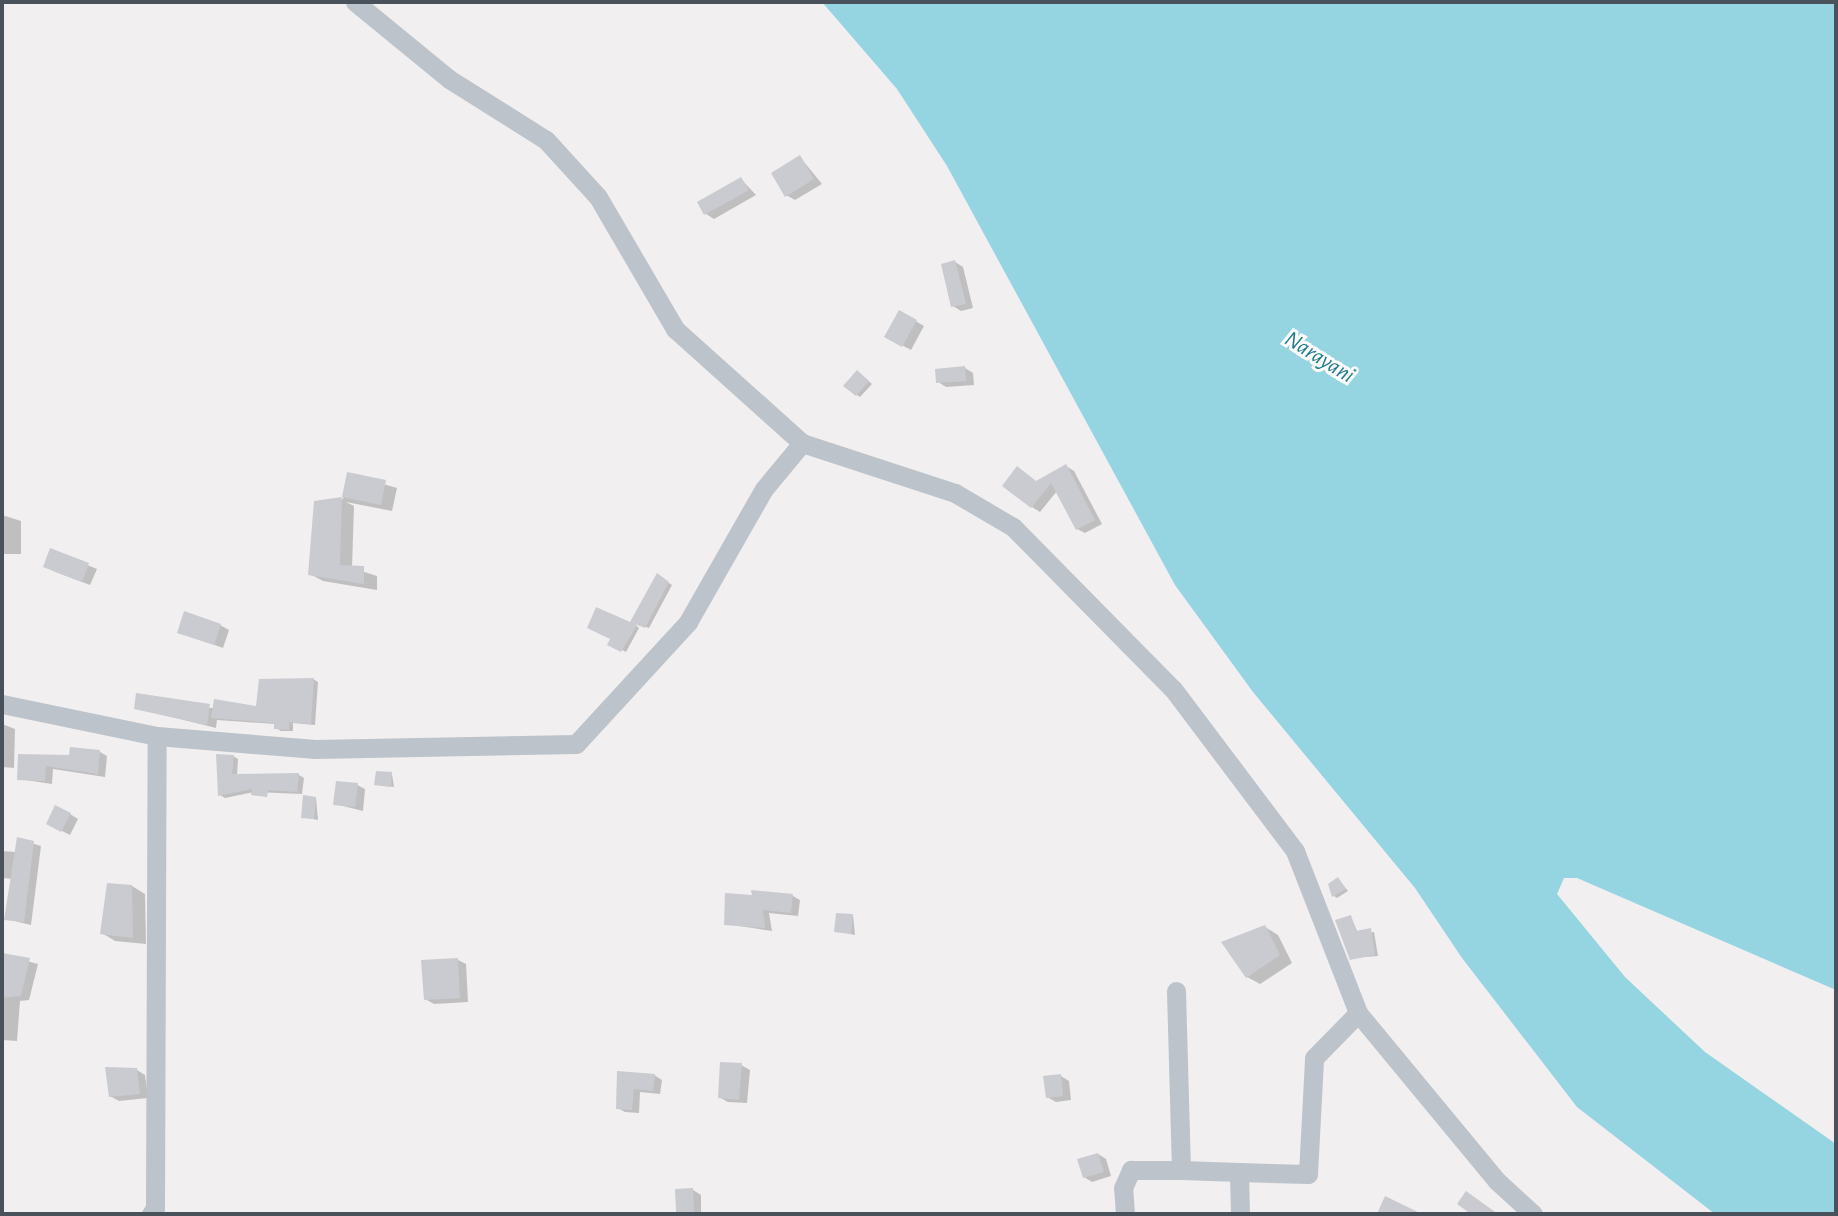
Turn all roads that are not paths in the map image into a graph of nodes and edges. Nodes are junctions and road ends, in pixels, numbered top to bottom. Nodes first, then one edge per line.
1 (355, 2) edge
2 (802, 443) junction
3 (2, 704) edge
4 (157, 736) junction
5 (1176, 991) dead end
6 (1358, 1013) junction
7 (1181, 1170) junction
8 (1239, 1172) junction
9 (151, 1214) edge
10 (1125, 1214) edge
11 (1240, 1214) edge
12 (1533, 1214) edge

1 - 2 street
2 - 4 street
2 - 6 street
3 - 4 street
4 - 9 street
5 - 7 street
6 - 8 street
6 - 12 street
7 - 8 street
7 - 10 street
8 - 11 street

